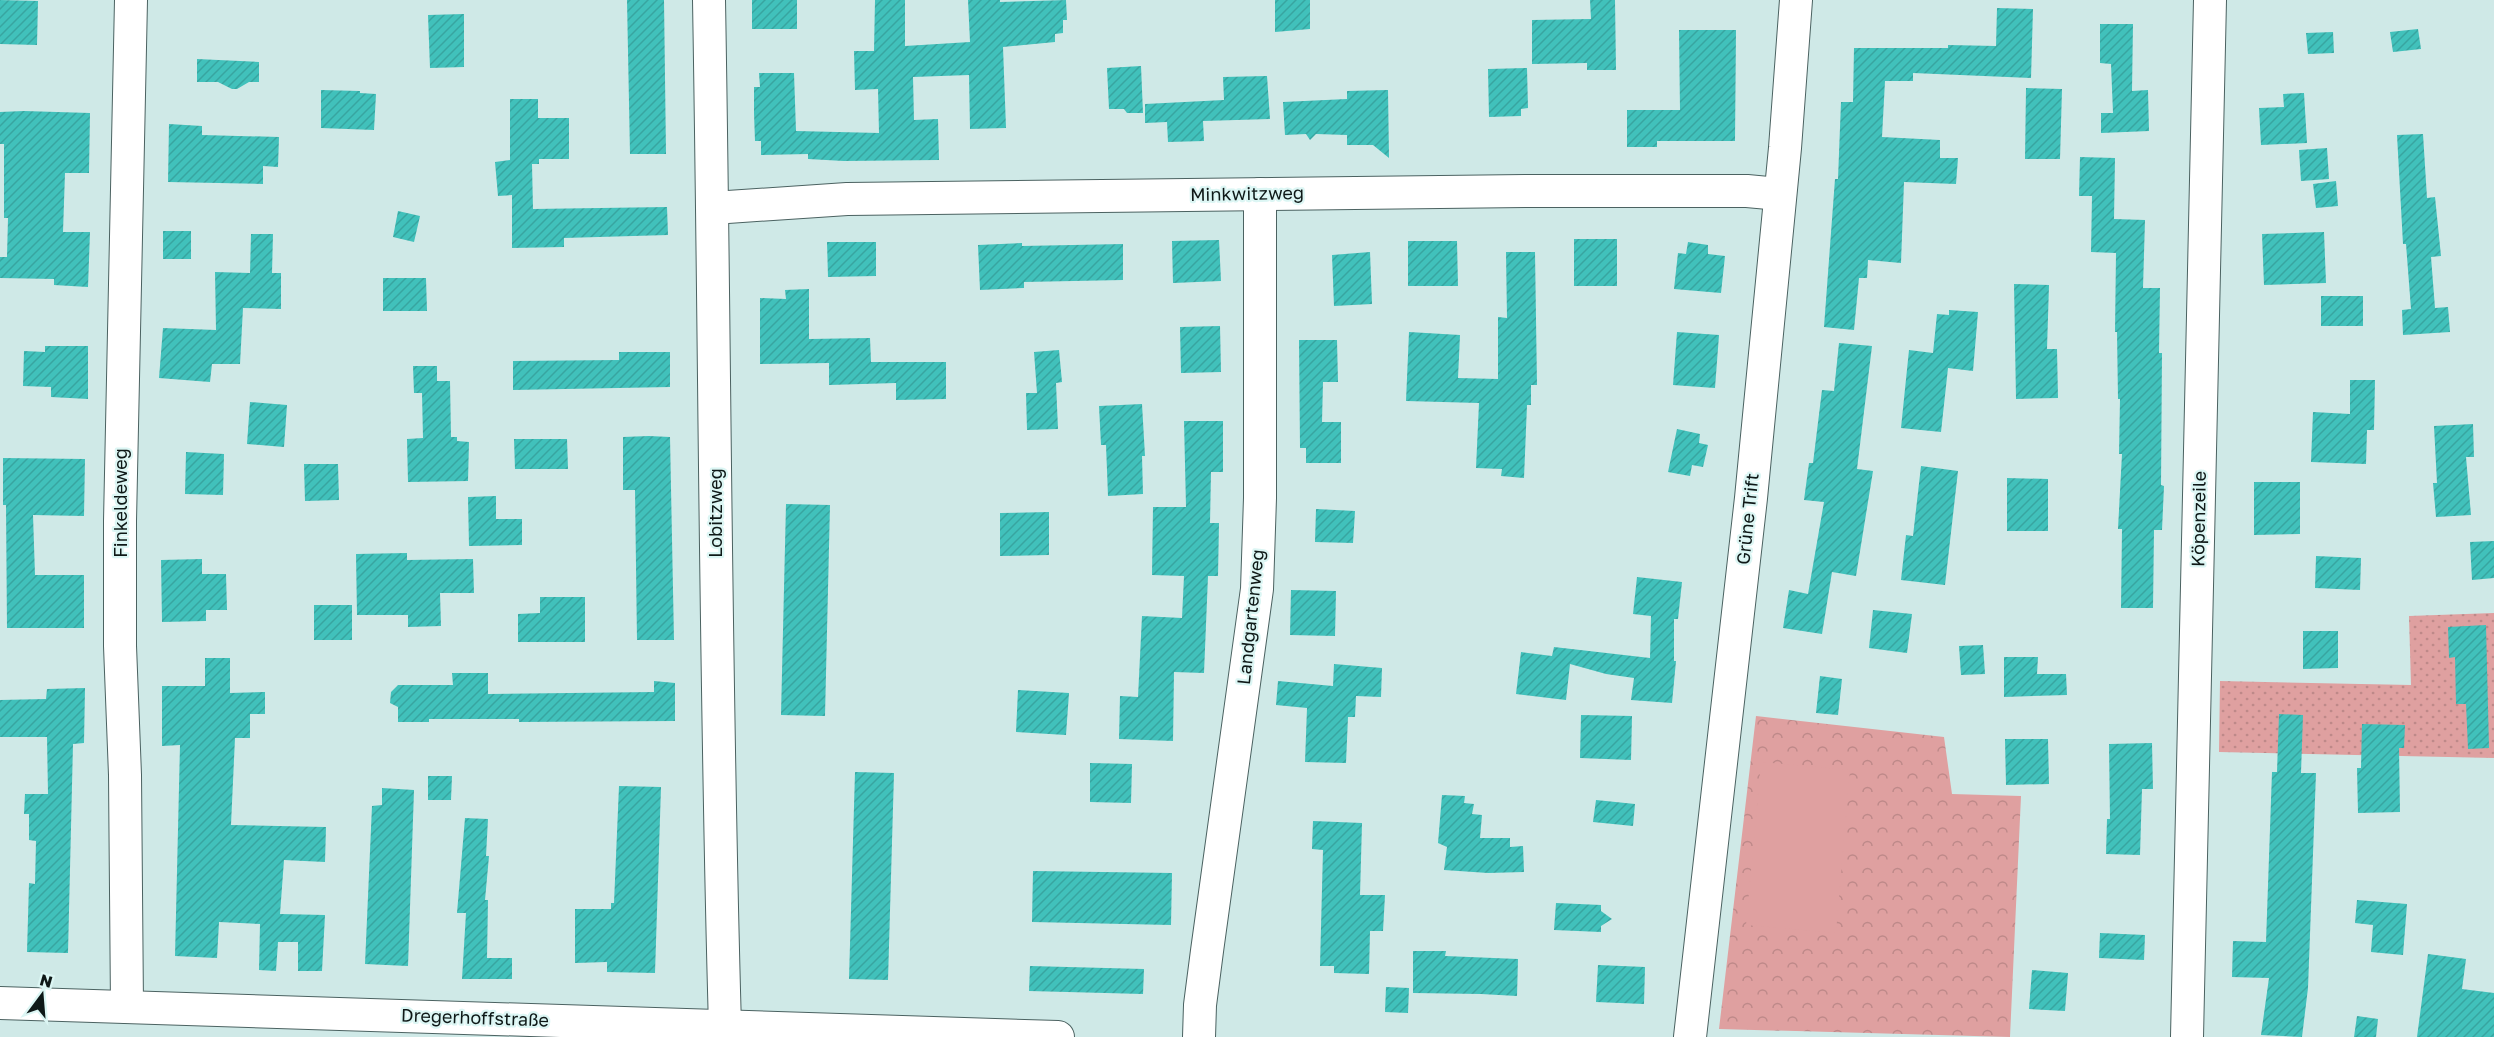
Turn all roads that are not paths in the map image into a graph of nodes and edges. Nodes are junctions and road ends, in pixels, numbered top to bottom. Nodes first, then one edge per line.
1 (131, 0) edge
2 (709, 0) edge
3 (1796, 0) edge
4 (2210, 0) edge
5 (1260, 194) junction
6 (1780, 194) junction
7 (713, 208) junction
8 (0, 1003) edge
9 (127, 1007) junction
10 (725, 1026) junction
11 (1058, 1037) edge
12 (1199, 1037) edge
13 (1690, 1037) edge
14 (2187, 1037) edge

1 - 9 street, Finkeldeweg
2 - 7 street, Lobitzweg
3 - 6 street, Grüne Trift
4 - 14 street, Köpenzeile
5 - 6 street, Minkwitzweg
5 - 7 street, Minkwitzweg
5 - 12 street, Landgartenweg
6 - 13 street, Grüne Trift
7 - 10 street, Lobitzweg
8 - 9 street, Dregerhoffstraße
9 - 10 street, Dregerhoffstraße
10 - 11 street, Dregerhoffstraße

